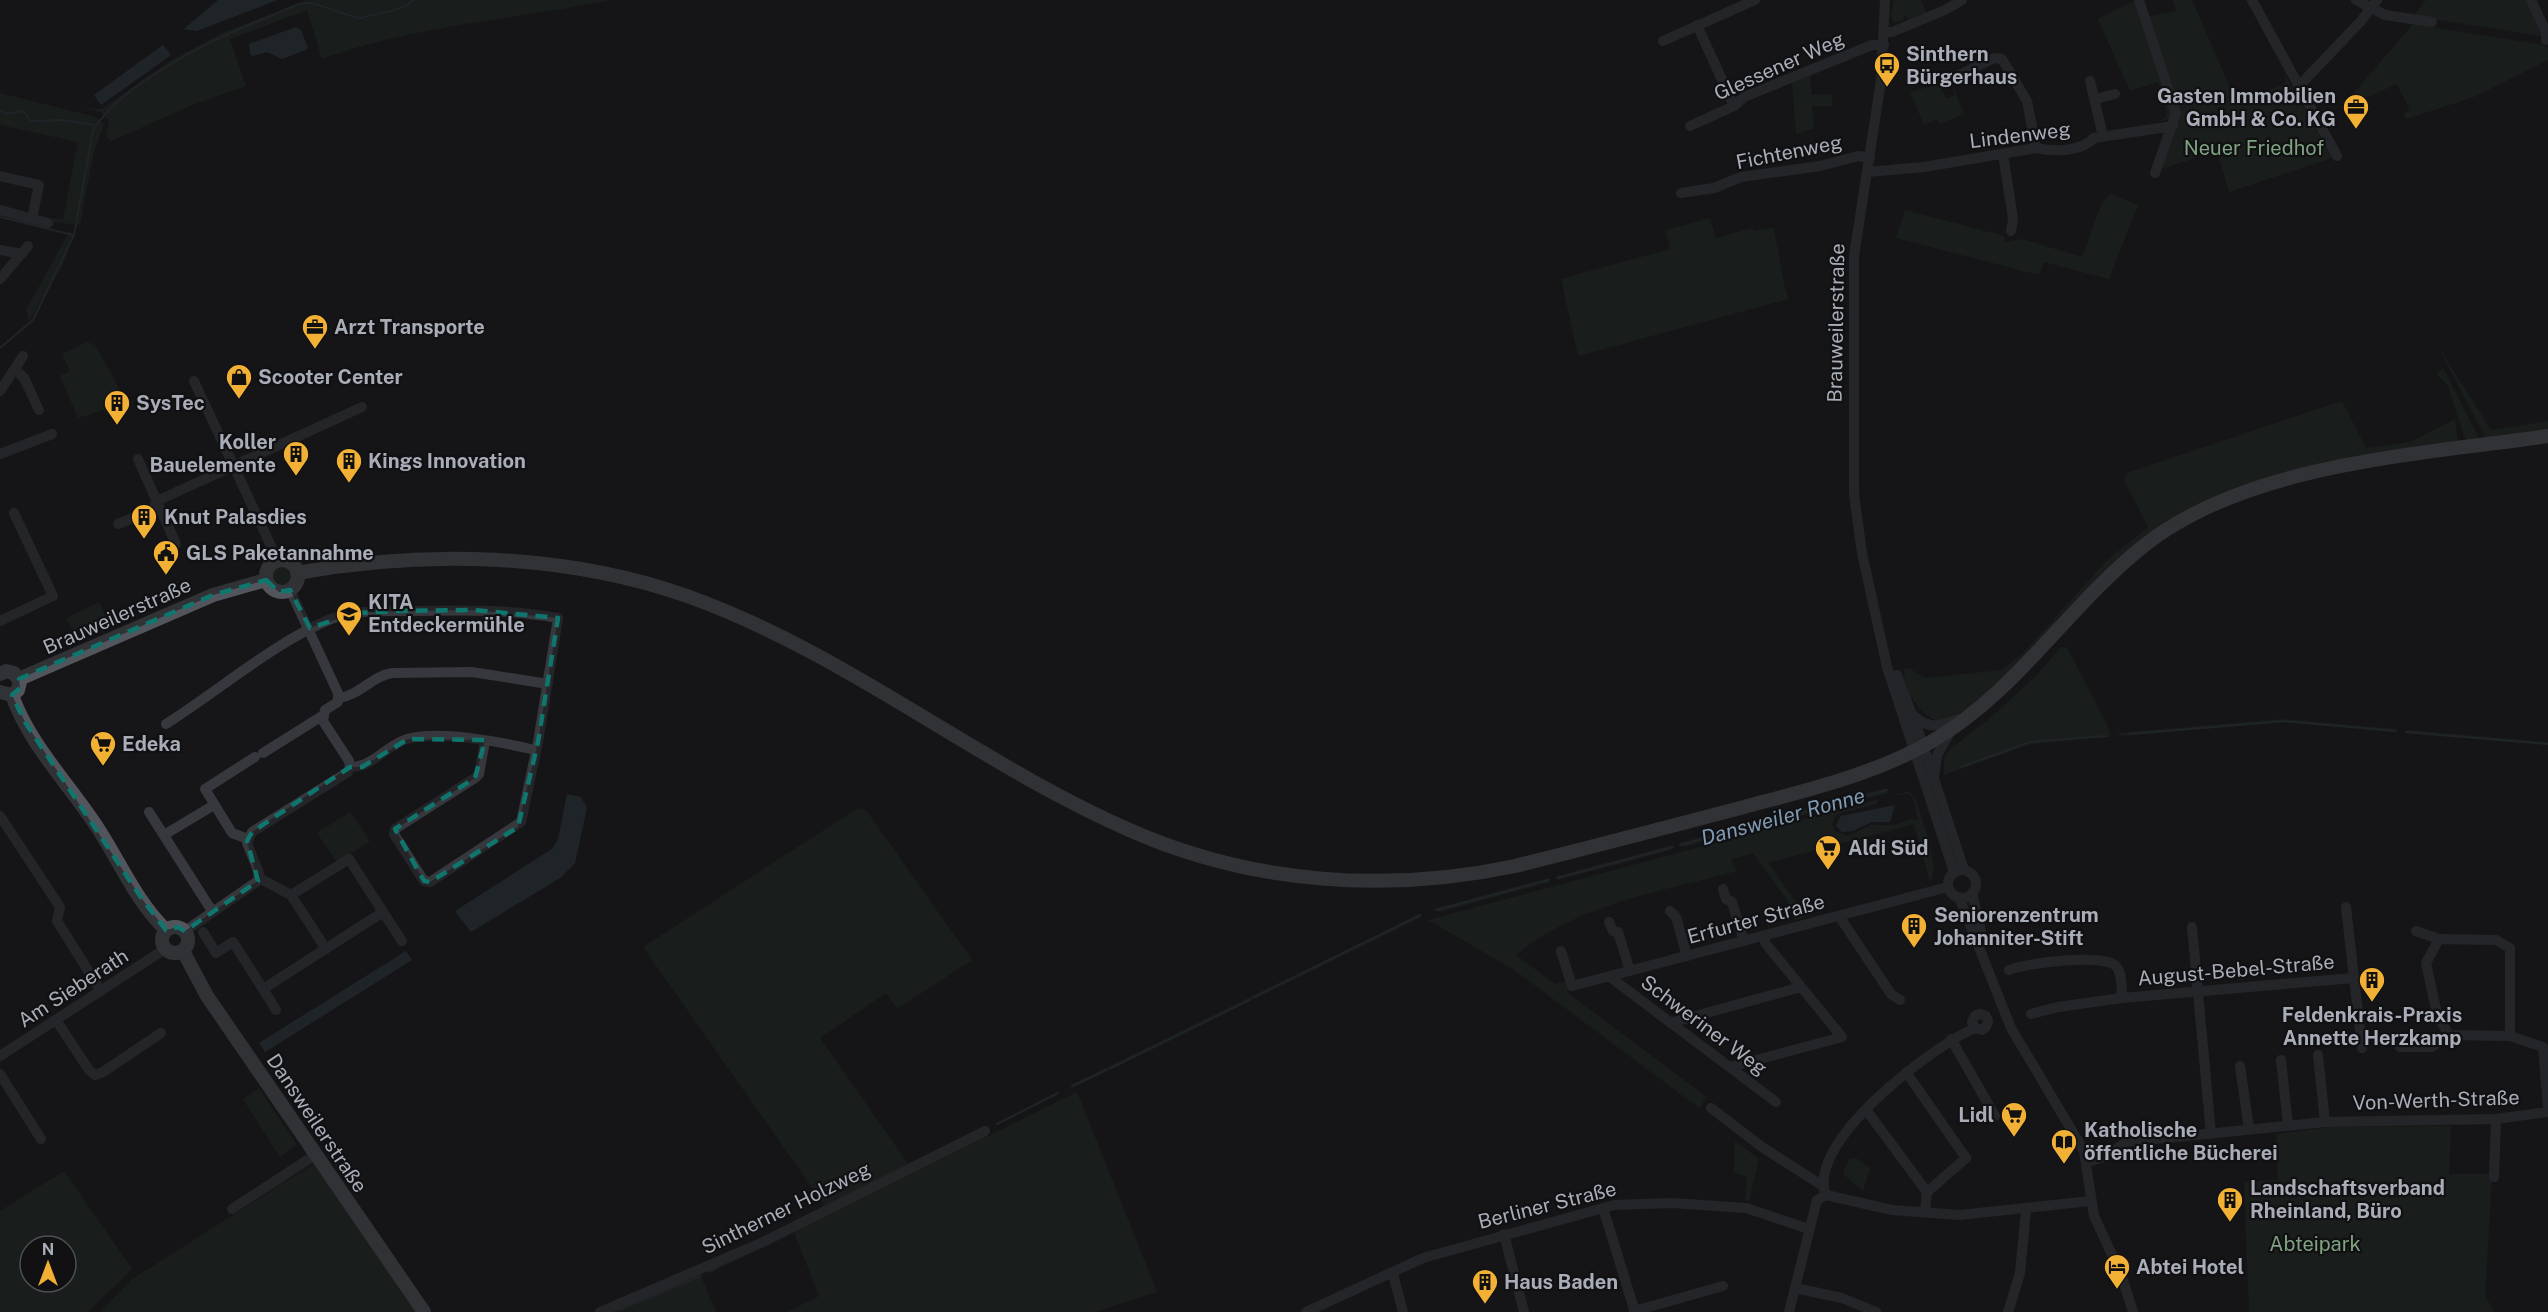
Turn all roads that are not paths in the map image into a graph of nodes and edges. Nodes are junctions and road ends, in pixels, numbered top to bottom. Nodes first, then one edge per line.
1 (1755, 0) edge
2 (1885, 0) edge
3 (1962, 0) edge
4 (2139, 0) edge
5 (2252, 0) edge
6 (2356, 0) edge
7 (2531, 0) edge
8 (2373, 5) edge
9 (2432, 22) dead end
10 (1697, 26) junction
11 (1884, 32) junction
12 (2546, 40) dead end
13 (1663, 41) dead end
14 (1884, 45) junction
15 (1951, 79) dead end
16 (2090, 81) dead end
17 (2299, 86) junction
18 (2115, 94) dead end
19 (2096, 99) junction
20 (1732, 101) junction
21 (1690, 126) dead end
22 (2173, 126) junction
23 (2103, 136) junction
24 (2036, 148) junction
25 (2003, 154) junction
26 (2337, 156) dead end
27 (1870, 158) junction
28 (1868, 172) junction
29 (2155, 173) dead end
30 (0, 176) edge
31 (1681, 193) dead end
32 (0, 210) edge
33 (32, 218) junction
34 (48, 223) dead end
35 (2011, 231) dead end
36 (0, 250) edge
37 (0, 279) edge
38 (23, 356) dead end
39 (15, 369) junction
40 (194, 381) dead end
41 (0, 391) edge
42 (362, 407) dead end
43 (39, 410) dead end
44 (52, 434) dead end
45 (2548, 436) edge
46 (0, 454) edge
47 (138, 459) dead end
48 (232, 465) junction
49 (157, 501) junction
50 (14, 513) dead end
51 (118, 524) dead end
52 (176, 544) dead end
53 (278, 561) junction
54 (297, 573) junction
55 (266, 580) junction
56 (291, 590) junction
57 (0, 621) edge
58 (310, 629) junction
59 (1883, 645) junction
60 (1, 672) edge
61 (19, 679) junction
62 (548, 684) junction
63 (6, 694) edge
64 (339, 698) junction
65 (1913, 715) junction
66 (1971, 715) junction
67 (322, 716) junction
68 (166, 724) dead end
69 (1954, 727) junction
70 (485, 741) junction
71 (1918, 748) junction
72 (535, 750) junction
73 (350, 767) junction
74 (1934, 782) junction
75 (214, 806) junction
76 (149, 812) dead end
77 (0, 816) edge
78 (164, 835) junction
79 (248, 839) junction
80 (1959, 871) junction
81 (259, 878) junction
82 (1948, 887) junction
83 (1723, 889) dead end
84 (1972, 893) junction
85 (291, 895) junction
86 (1959, 897) junction
87 (2346, 907) dead end
88 (212, 911) junction
89 (1670, 911) dead end
90 (383, 912) junction
91 (1839, 916) junction
92 (1610, 922) dead end
93 (2192, 927) dead end
94 (166, 930) junction
95 (185, 931) junction
96 (2416, 931) dead end
97 (203, 932) dead end
98 (1763, 936) junction
99 (2439, 939) junction
100 (402, 941) dead end
101 (1744, 941) junction
102 (165, 949) junction
103 (326, 949) junction
104 (183, 951) junction
105 (1561, 951) dead end
106 (1984, 955) junction
107 (1687, 956) junction
108 (2009, 970) dead end
109 (1630, 971) junction
110 (1610, 977) junction
111 (2353, 978) junction
112 (1801, 987) junction
113 (263, 989) junction
114 (101, 991) junction
115 (2196, 992) junction
116 (2122, 998) junction
117 (1900, 1000) dead end
118 (276, 1010) dead end
119 (2031, 1014) dead end
120 (56, 1020) junction
121 (1670, 1023) junction
122 (1975, 1028) dead end
123 (161, 1033) dead end
124 (2449, 1035) junction
125 (2510, 1036) junction
126 (1951, 1039) junction
127 (2545, 1046) edge
128 (2400, 1047) dead end
129 (2362, 1048) dead end
130 (2318, 1055) dead end
131 (0, 1056) edge
132 (2281, 1060) dead end
133 (2240, 1066) dead end
134 (1730, 1067) junction
135 (1906, 1072) junction
136 (0, 1074) edge
137 (1776, 1102) dead end
138 (2548, 1107) edge
139 (1711, 1108) dead end
140 (1867, 1111) junction
141 (2548, 1112) edge
142 (1995, 1116) dead end
143 (2496, 1119) junction
144 (2325, 1122) junction
145 (2288, 1125) junction
146 (2249, 1129) junction
147 (985, 1131) dead end
148 (2211, 1134) junction
149 (41, 1138) dead end
150 (315, 1155) junction
151 (2087, 1162) junction
152 (2494, 1177) dead end
153 (1824, 1190) junction
154 (1927, 1192) junction
155 (2091, 1201) junction
156 (1603, 1208) junction
157 (232, 1209) dead end
158 (2026, 1210) junction
159 (1925, 1212) junction
160 (1809, 1229) junction
161 (1504, 1234) junction
162 (1393, 1274) junction
163 (1723, 1286) dead end
164 (1795, 1288) junction
165 (1634, 1311) edge
166 (424, 1312) edge
167 (600, 1312) edge
168 (1306, 1312) edge
169 (1403, 1312) edge
170 (1524, 1312) edge
171 (1789, 1312) edge
172 (1876, 1312) edge
173 (2008, 1312) edge
174 (2133, 1312) edge

1 - 10 street
2 - 11 street, Brauweilerstraße
3 - 11 street
4 - 22 street
5 - 17 street
6 - 8 street
7 - 12 street
8 - 9 street
8 - 17 street
10 - 13 street
10 - 20 street
11 - 14 street, Brauweilerstraße
14 - 20 street, Glessener Weg
14 - 27 street, Brauweilerstraße
15 - 24 street
16 - 19 street
17 - 26 street
18 - 19 street
19 - 23 street
20 - 21 street, Glessener Weg
22 - 23 street, Lindenweg
22 - 29 street
23 - 24 street, Lindenweg
24 - 25 street, Lindenweg
25 - 28 street, Lindenweg
25 - 35 street
27 - 28 street, Brauweilerstraße
27 - 31 street, Fichtenweg
28 - 59 street, Brauweilerstraße
30 - 33 street
32 - 33 street
33 - 34 street
36 - 37 street
38 - 39 street
39 - 41 street
39 - 43 street
40 - 48 street
42 - 48 street
44 - 46 street
45 - 66 main road
47 - 49 street
48 - 49 street
48 - 53 street
49 - 51 street
49 - 52 street
50 - 57 street
53 - 54 main road
53 - 55 main road
54 - 56 main road
54 - 71 main road
55 - 56 main road
55 - 61 main road, Brauweilerstraße
56 - 58 street
58 - 62 street
58 - 64 street
58 - 68 street
59 - 65 street, Brauweilerstraße
59 - 71 street, Brauweilerstraße
60 - 61 main road
61 - 63 main road
62 - 64 street
62 - 72 street
63 - 94 main road
64 - 67 street
65 - 66 street
65 - 71 street, Brauweilerstraße
66 - 69 main road
67 - 73 street
67 - 75 street
69 - 71 main road
69 - 74 street
70 - 72 street
70 - 72 street
70 - 73 street
71 - 74 street, Brauweilerstraße
71 - 80 street, Brauweilerstraße
73 - 79 street
74 - 80 street, Brauweilerstraße
75 - 78 street
75 - 79 street
76 - 78 street
77 - 114 street
78 - 88 street
79 - 81 street
80 - 82 street
80 - 84 street
81 - 85 street
81 - 88 street
82 - 86 street
82 - 91 street, Erfurter Straße
83 - 101 street
84 - 86 street
84 - 106 street
85 - 90 street
85 - 103 street
86 - 106 street
87 - 111 street, August-Bebel-Straße
88 - 95 street
89 - 107 street
90 - 100 street
90 - 103 street
91 - 98 street, Erfurter Straße
91 - 117 street
92 - 109 street
93 - 115 street
94 - 95 main road
94 - 102 main road
95 - 104 main road
96 - 99 street
97 - 113 street
98 - 101 street, Erfurter Straße
98 - 112 street
99 - 124 street
99 - 125 street
101 - 107 street, Erfurter Straße
102 - 104 main road
102 - 114 street, Am Sieberath
103 - 113 street
104 - 150 main road, Dansweilerstraße
105 - 110 street, Erfurter Straße
106 - 151 street
107 - 109 street, Erfurter Straße
108 - 116 street, August-Bebel-Straße
109 - 110 street, Erfurter Straße
110 - 121 street, Schweriner Weg
111 - 115 street, August-Bebel-Straße
111 - 129 street, August-Bebel-Straße
112 - 121 street
112 - 134 street
113 - 118 street
114 - 120 street, Am Sieberath
115 - 116 street, August-Bebel-Straße
115 - 148 street
116 - 119 street, August-Bebel-Straße
120 - 123 street
120 - 131 street, Am Sieberath
121 - 134 street, Schweriner Weg
122 - 126 street
124 - 125 street
124 - 128 street
125 - 127 street
126 - 135 street
126 - 142 street
127 - 138 street
130 - 144 street, Von-Werth-Straße
132 - 145 street
133 - 146 street
134 - 137 street, Schweriner Weg
135 - 140 street
135 - 154 street
136 - 149 street
139 - 153 street
140 - 153 street
140 - 154 street
141 - 143 street, Von-Werth-Straße
143 - 144 street, Von-Werth-Straße
143 - 152 street
144 - 145 street, Von-Werth-Straße
145 - 146 street, Von-Werth-Straße
146 - 148 street, Von-Werth-Straße
147 - 167 street, Sintherner Holzweg
148 - 151 street, Von-Werth-Straße
150 - 157 street
150 - 166 main road, Dansweilerstraße
151 - 155 street
153 - 159 street
153 - 160 street
154 - 159 street
155 - 158 street
155 - 174 street
156 - 160 street, Berliner Straße
156 - 161 street, Berliner Straße
156 - 165 street
158 - 159 street
158 - 173 street
160 - 164 street
161 - 162 street, Berliner Straße
161 - 170 street
162 - 168 street, Berliner Straße
162 - 169 street
163 - 165 street
164 - 171 street
164 - 172 street

